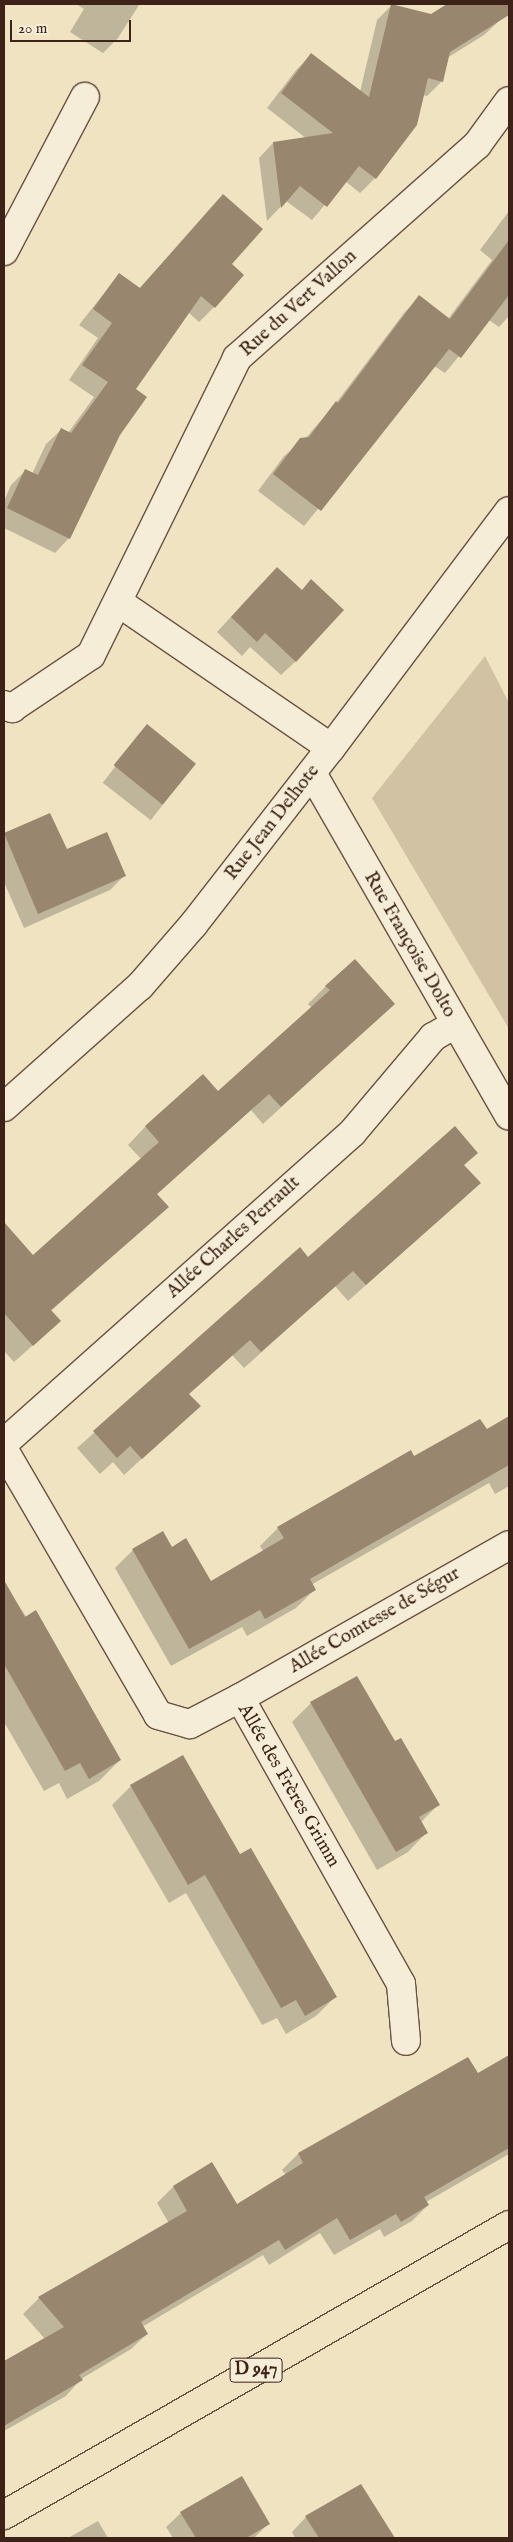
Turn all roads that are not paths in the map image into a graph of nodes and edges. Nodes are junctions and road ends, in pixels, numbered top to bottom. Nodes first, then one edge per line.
1 (85, 97) dead end
2 (509, 101) edge
3 (4, 252) edge
4 (509, 511) edge
5 (118, 602) junction
6 (4, 705) edge
7 (331, 748) junction
8 (312, 773) junction
9 (454, 1025) junction
10 (4, 1106) edge
11 (509, 1116) edge
12 (4, 1443) edge
13 (4, 1450) edge
14 (509, 1545) edge
15 (240, 1698) junction
16 (406, 2041) dead end
17 (509, 2225) edge
18 (4, 2515) edge

1 - 3 street
2 - 5 street, Rue du Vert Vallon
4 - 7 street, Rue Jean Delhote
5 - 6 street, Rue du Vert Vallon
5 - 7 street
7 - 8 street, Rue Jean Delhote
8 - 9 street, Rue Françoise Dolto
8 - 10 street, Rue Jean Delhote
9 - 11 street, Rue Françoise Dolto
9 - 12 street, Allée Charles Perrault
13 - 15 street, Allée des Frères Grimm
14 - 15 street, Allée Comtesse de Ségur
15 - 16 street, Allée des Frères Grimm
17 - 18 main road, D 947

